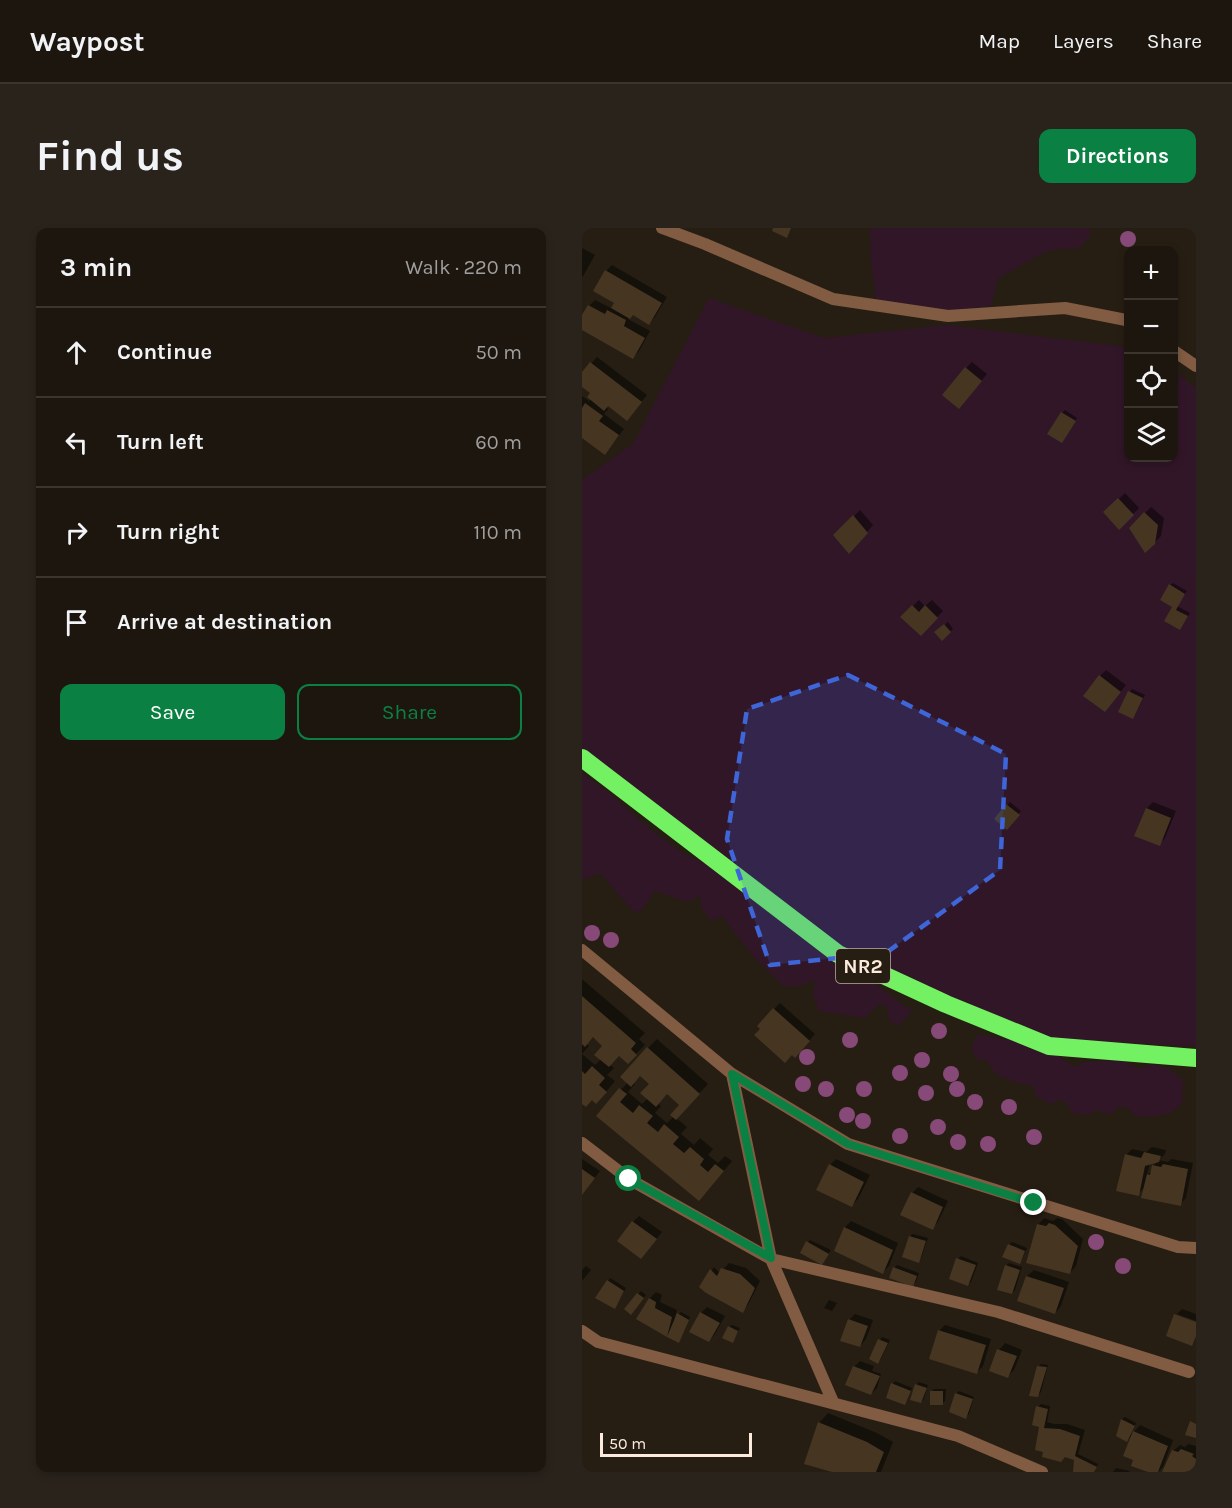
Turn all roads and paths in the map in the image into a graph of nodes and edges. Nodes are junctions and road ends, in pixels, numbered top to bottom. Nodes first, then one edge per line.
1 (662, 228) edge
2 (1124, 320) edge
3 (1178, 354) edge
4 (1196, 366) edge
5 (582, 758) edge
6 (582, 950) edge
7 (1196, 1058) edge
8 (732, 1074) junction
9 (582, 1143) edge
10 (1196, 1248) edge
11 (771, 1258) junction
12 (582, 1331) edge
13 (1190, 1372) dead end
14 (833, 1402) junction
15 (1042, 1472) edge

1 - 2 street
3 - 4 street
5 - 7 highway, NR2
6 - 8 street
8 - 10 street
8 - 11 street
9 - 11 street
11 - 13 street
11 - 14 street
12 - 14 street
14 - 15 street

